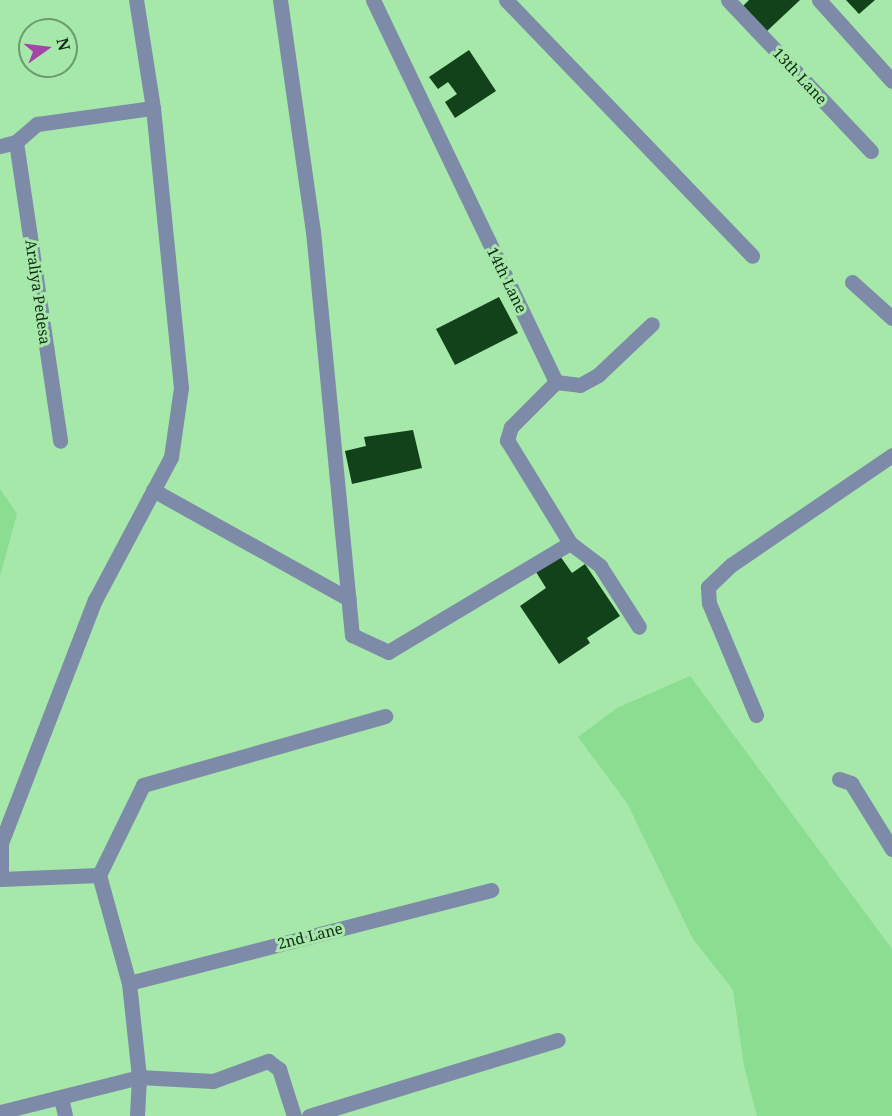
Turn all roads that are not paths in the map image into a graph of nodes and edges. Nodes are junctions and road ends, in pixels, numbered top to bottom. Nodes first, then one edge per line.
1 (136, 0) edge
2 (280, 0) edge
3 (373, 0) edge
4 (506, 0) edge
5 (728, 0) edge
6 (819, 0) edge
7 (892, 81) edge
8 (153, 108) junction
9 (16, 142) junction
10 (0, 146) edge
11 (871, 151) dead end
12 (752, 256) dead end
13 (852, 282) dead end
14 (892, 318) edge
15 (652, 324) dead end
16 (556, 382) junction
17 (60, 441) dead end
18 (892, 455) edge
19 (153, 490) junction
20 (570, 543) junction
21 (349, 599) junction
22 (639, 627) dead end
23 (756, 715) dead end
24 (385, 716) dead end
25 (839, 778) dead end
26 (892, 849) edge
27 (99, 875) junction
28 (1, 879) edge
29 (491, 890) dead end
30 (129, 983) junction
31 (558, 1040) dead end
32 (139, 1077) junction
33 (61, 1098) junction
34 (0, 1112) edge
35 (65, 1116) edge
36 (137, 1116) edge
37 (294, 1116) edge
38 (309, 1116) edge

1 - 8 street
2 - 21 street
3 - 16 street, 14th Lane
4 - 12 street
5 - 11 street, 13th Lane
6 - 7 street
8 - 9 street
8 - 19 street
9 - 10 street
9 - 17 street, Araliya Pedesa
13 - 14 street
15 - 16 street
16 - 20 street
18 - 23 street
19 - 21 street
19 - 28 street
20 - 21 street
20 - 22 street
24 - 27 street
25 - 26 street
27 - 28 street
27 - 30 street
29 - 30 street, 2nd Lane
30 - 32 street
31 - 38 street
32 - 33 street
32 - 36 street
32 - 37 street
33 - 34 street
33 - 35 street

